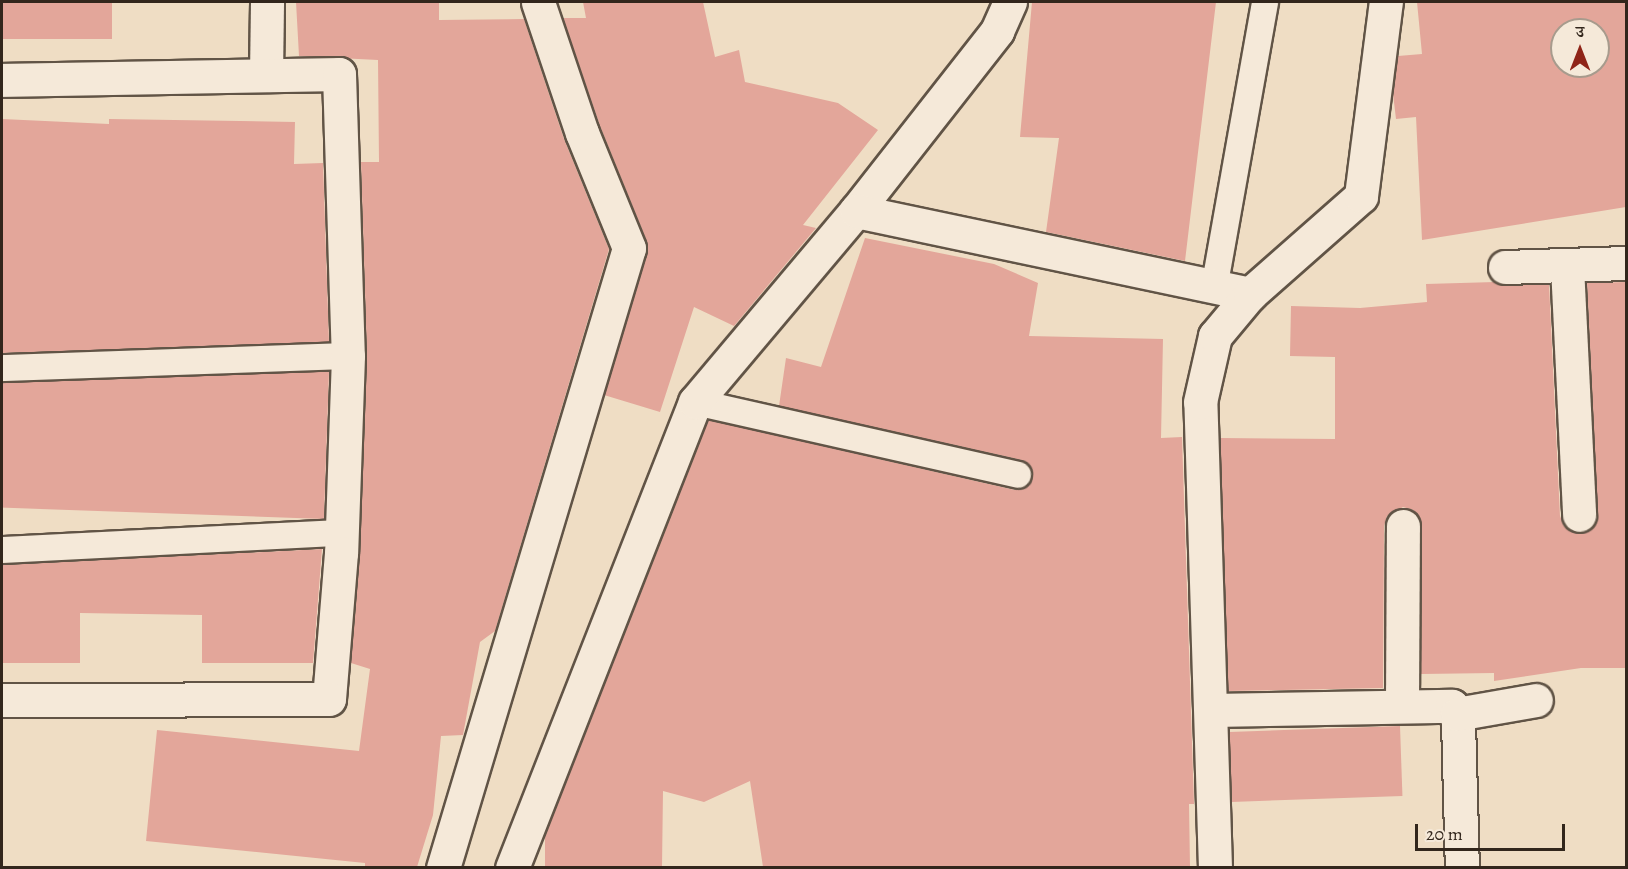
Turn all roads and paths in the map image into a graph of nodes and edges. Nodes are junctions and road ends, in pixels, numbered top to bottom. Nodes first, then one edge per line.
1 (267, 2) edge
2 (538, 2) edge
3 (1010, 2) edge
4 (1265, 2) edge
5 (1386, 2) edge
6 (266, 75) junction
7 (2, 80) edge
8 (856, 211) junction
9 (1626, 263) edge
10 (1567, 266) junction
11 (1506, 267) dead end
12 (1214, 289) junction
13 (1250, 294) junction
14 (348, 356) junction
15 (2, 369) edge
16 (695, 402) junction
17 (1018, 475) dead end
18 (1579, 515) dead end
19 (1403, 526) dead end
20 (342, 533) junction
21 (2, 550) edge
22 (2, 700) edge
23 (1536, 700) dead end
24 (1402, 705) junction
25 (1212, 710) junction
26 (1457, 714) junction
27 (443, 867) edge
28 (512, 867) edge
29 (1215, 867) edge
30 (1462, 867) edge

1 - 6 street
2 - 27 street
3 - 8 street
4 - 12 lane
5 - 13 street
6 - 7 street
6 - 14 street
8 - 12 street
8 - 16 street
9 - 10 street
10 - 11 street
10 - 18 street
12 - 13 street
13 - 25 street
14 - 15 lane
14 - 20 street
16 - 17 lane
16 - 28 street
19 - 24 street
20 - 21 lane
20 - 22 street
23 - 26 street
24 - 25 street
24 - 26 street
25 - 29 street
26 - 30 street

